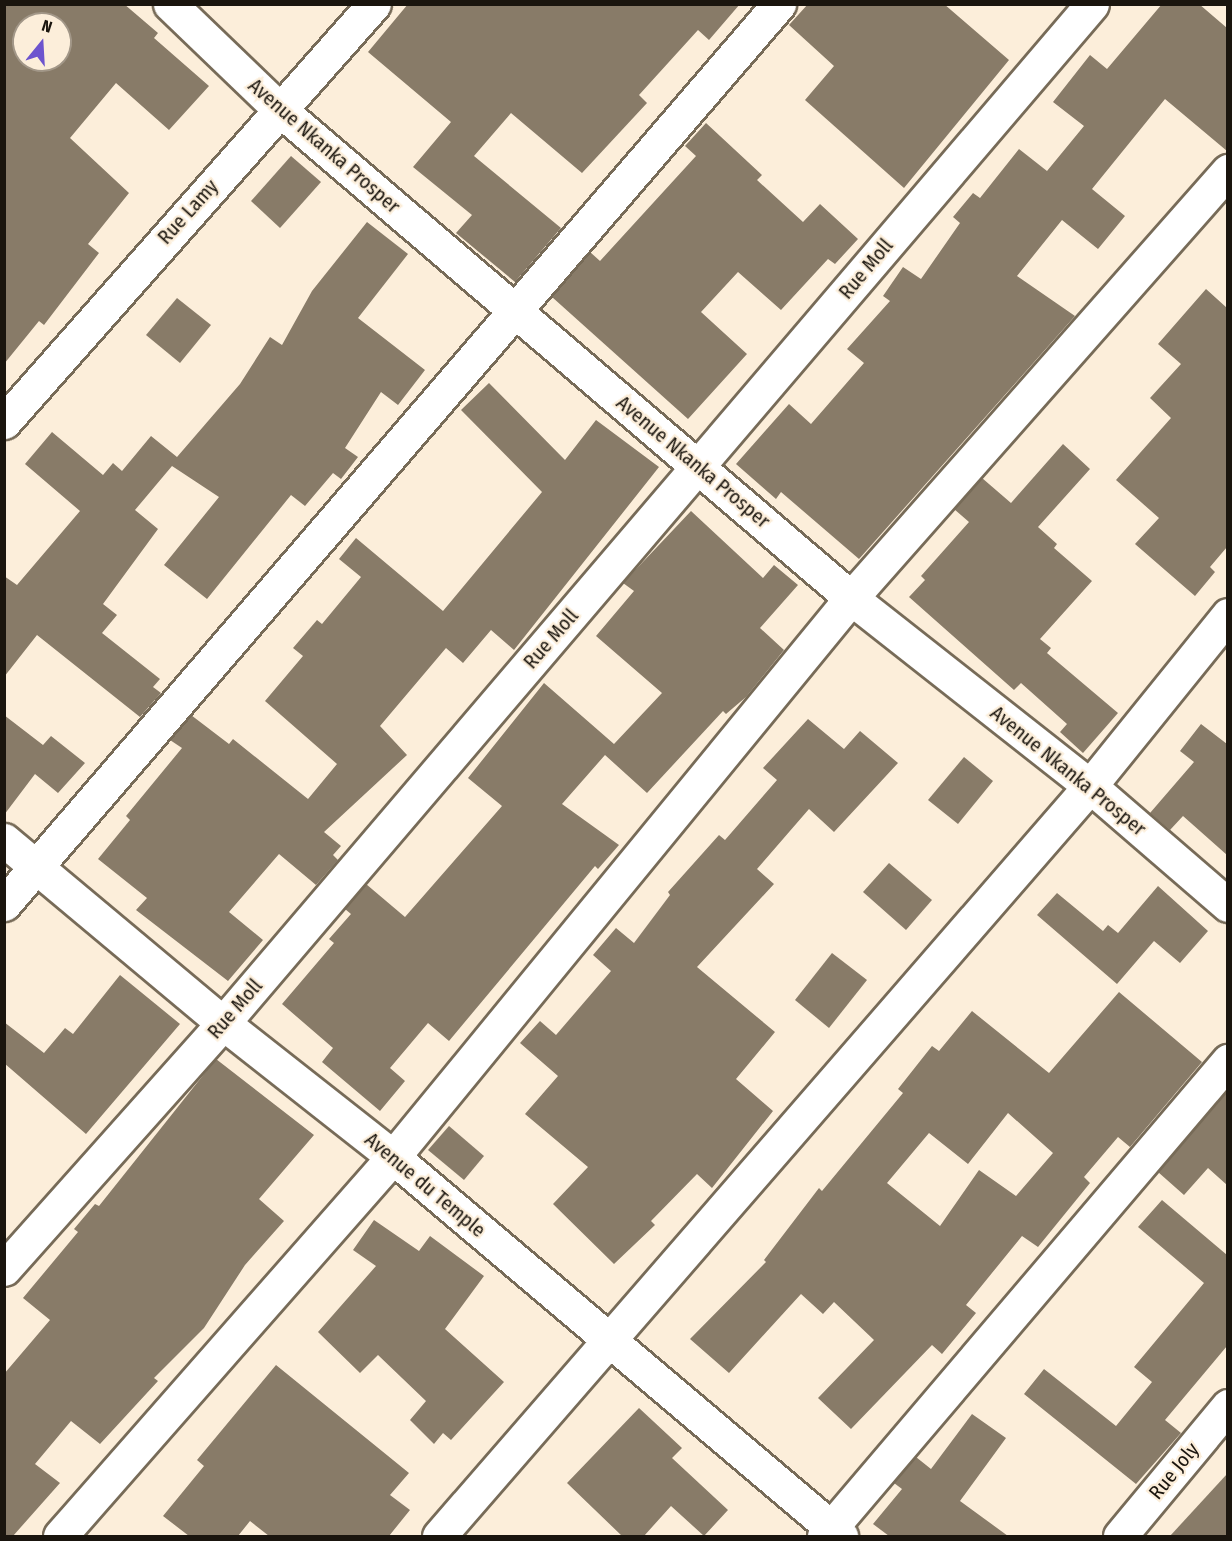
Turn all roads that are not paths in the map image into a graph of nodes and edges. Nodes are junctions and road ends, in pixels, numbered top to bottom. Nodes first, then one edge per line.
1 (171, 4) edge
2 (374, 4) edge
3 (779, 4) edge
4 (1092, 4) edge
5 (279, 109) junction
6 (1227, 171) edge
7 (515, 312) junction
8 (4, 422) edge
9 (699, 465) junction
10 (851, 598) junction
11 (1227, 615) edge
12 (1090, 786) junction
13 (4, 840) edge
14 (37, 866) junction
15 (4, 904) edge
16 (1227, 905) edge
17 (223, 1023) junction
18 (1227, 1061) edge
19 (393, 1157) junction
20 (4, 1269) edge
21 (609, 1344) junction
22 (1227, 1406) edge
23 (832, 1534) edge
24 (60, 1536) edge
25 (439, 1536) edge
26 (1120, 1536) edge

1 - 5 street, Avenue Nkanka Prosper
2 - 5 street, Rue Lamy
3 - 7 street
4 - 9 street, Rue Moll
5 - 7 street, Avenue Nkanka Prosper
5 - 8 street, Rue Lamy
6 - 10 street
7 - 9 street, Avenue Nkanka Prosper
7 - 14 street
9 - 10 street, Avenue Nkanka Prosper
9 - 17 street, Rue Moll
10 - 12 street, Avenue Nkanka Prosper
10 - 19 street
11 - 12 street
12 - 16 street, Avenue Nkanka Prosper
12 - 21 street
13 - 14 street, Avenue du Temple
14 - 15 street
14 - 17 street, Avenue du Temple
17 - 19 street, Avenue du Temple
17 - 20 street, Rue Moll
18 - 23 street
19 - 21 street, Avenue du Temple
19 - 24 street
21 - 23 street, Avenue du Temple
21 - 25 street
22 - 26 street, Rue Joly

